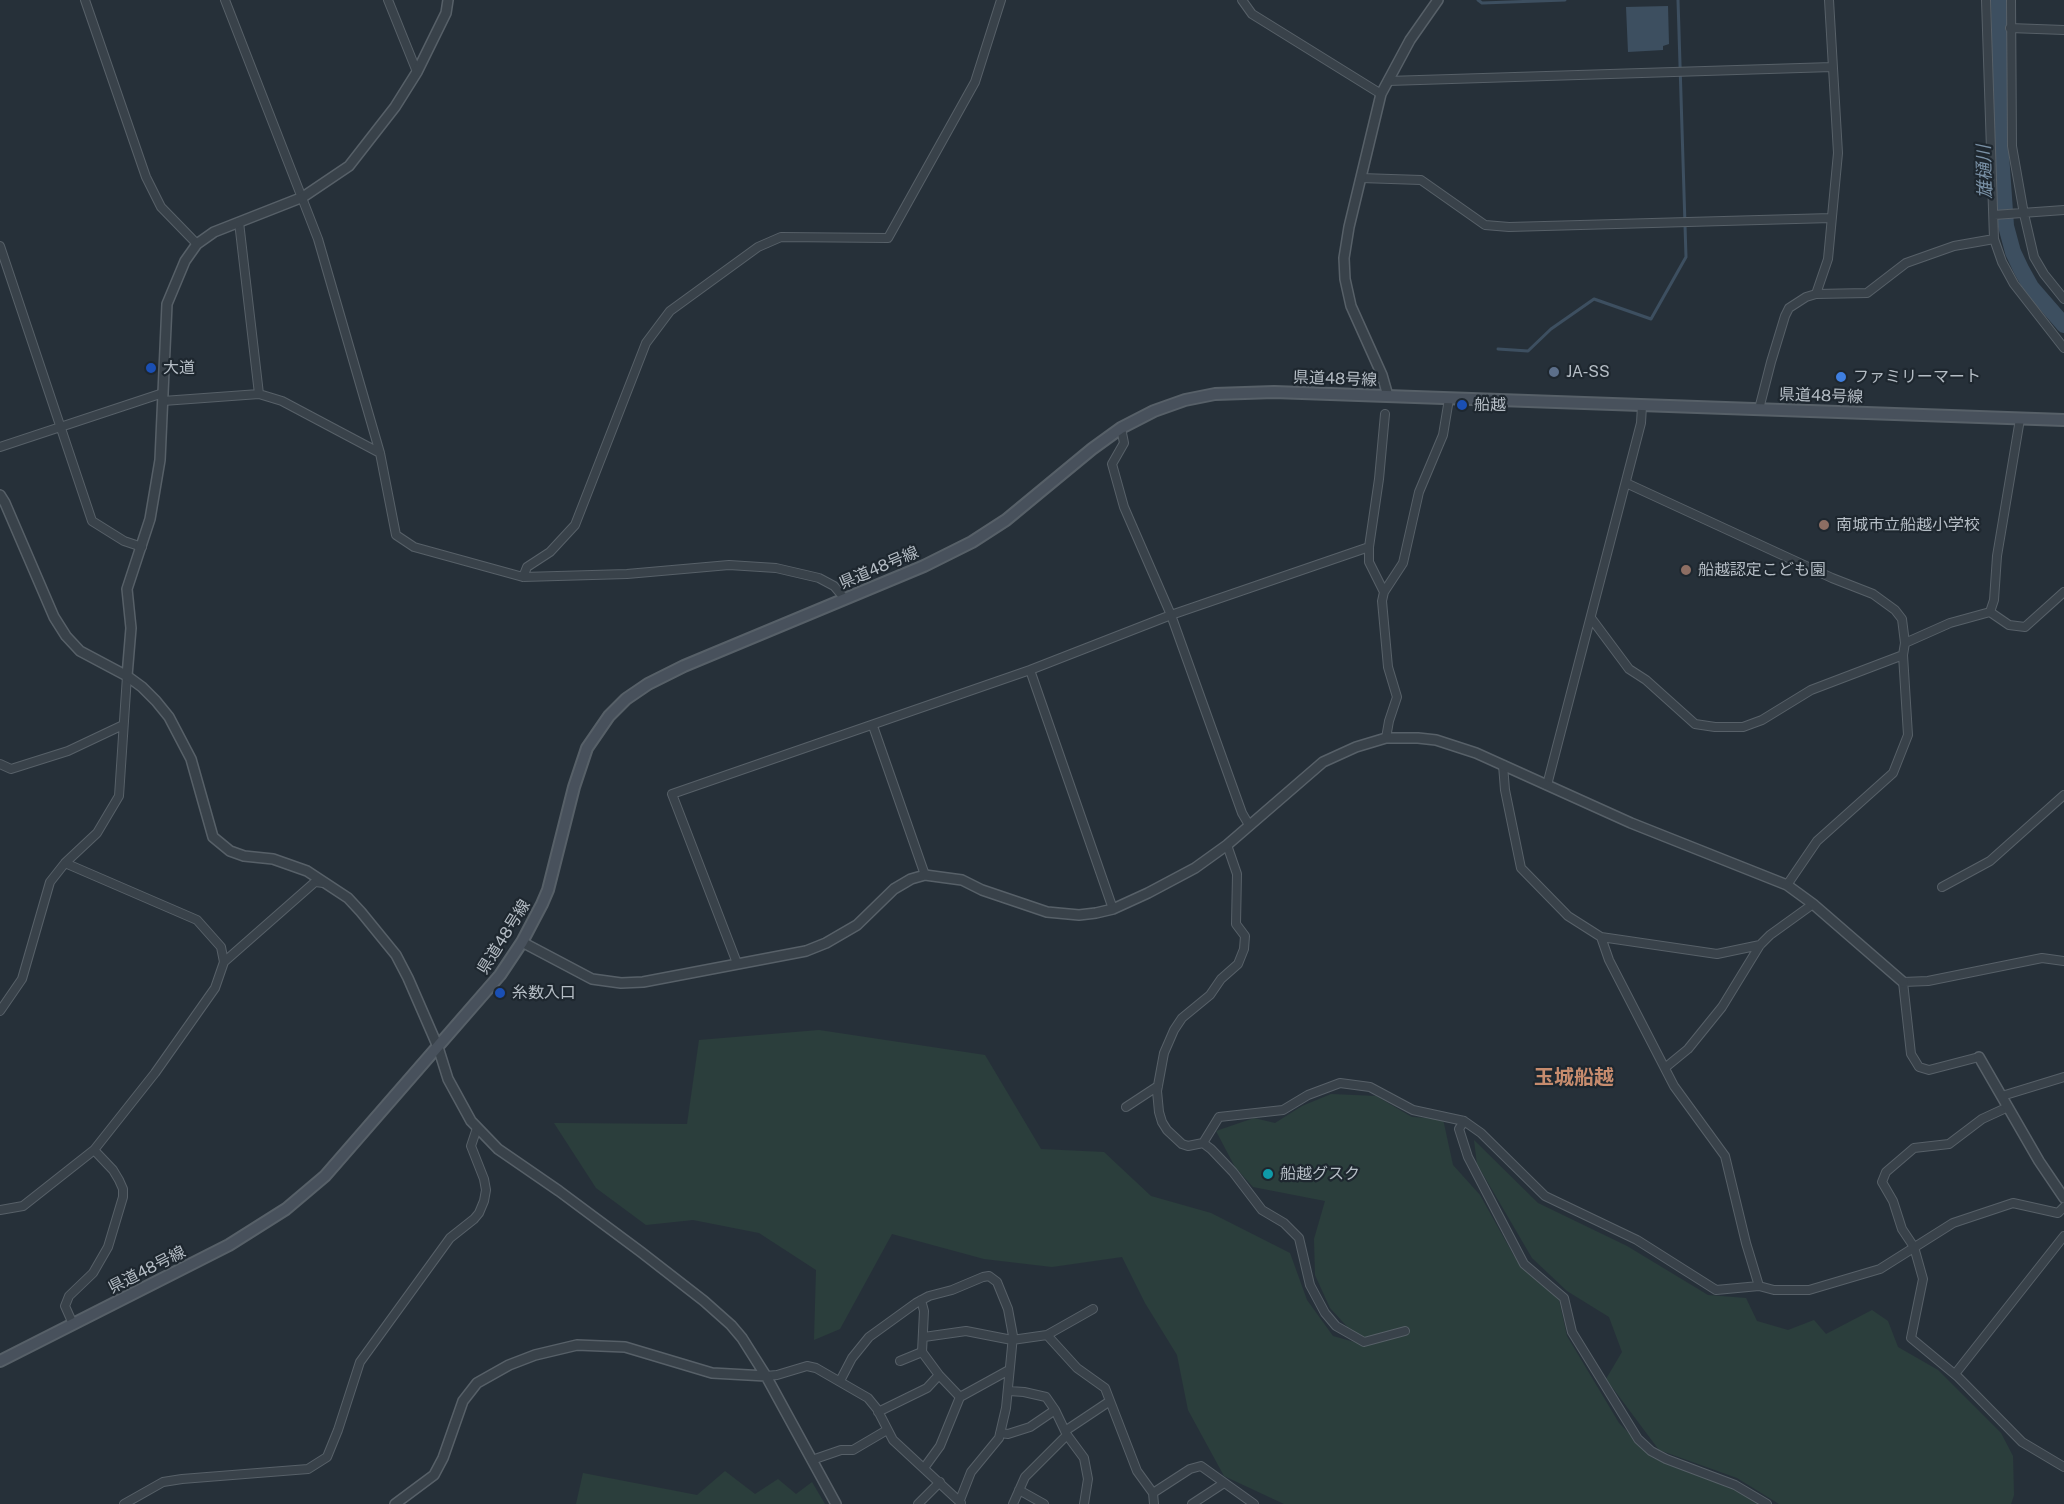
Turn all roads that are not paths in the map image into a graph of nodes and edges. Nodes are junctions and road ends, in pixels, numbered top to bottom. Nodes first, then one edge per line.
1 (85, 0) edge
2 (225, 0) edge
3 (388, 0) edge
4 (448, 0) edge
5 (1001, 0) edge
6 (1242, 0) edge
7 (1438, 0) edge
8 (1829, 0) edge
9 (1986, 0) edge
10 (2010, 0) edge
11 (2010, 28) junction
12 (2064, 30) edge
13 (1832, 67) junction
14 (417, 72) junction
15 (1388, 81) junction
16 (1381, 94) junction
17 (1361, 178) junction
18 (303, 197) junction
19 (2064, 210) edge
20 (1994, 214) junction
21 (2024, 214) junction
22 (1831, 218) junction
23 (239, 222) junction
24 (1994, 238) junction
25 (196, 244) junction
26 (0, 246) edge
27 (3, 264) edge
28 (1816, 294) junction
29 (2064, 299) edge
30 (2064, 348) edge
31 (259, 394) junction
32 (1388, 396) junction
33 (163, 397) junction
34 (1449, 399) junction
35 (1642, 406) junction
36 (1759, 409) junction
37 (1385, 414) dead end
38 (2020, 419) junction
39 (2064, 420) edge
40 (60, 426) junction
41 (1121, 428) junction
42 (0, 447) edge
43 (380, 453) junction
44 (1626, 483) junction
45 (0, 495) edge
46 (142, 547) junction
47 (1369, 547) junction
48 (523, 577) junction
49 (1384, 592) junction
50 (2064, 592) edge
51 (846, 599) junction
52 (1989, 612) junction
53 (1171, 615) junction
54 (1591, 618) junction
55 (1905, 643) junction
56 (1903, 655) junction
57 (1030, 670) junction
58 (127, 676) junction
59 (123, 725) junction
60 (873, 726) junction
61 (1386, 738) junction
62 (0, 764) edge
63 (1503, 765) junction
64 (1547, 785) junction
65 (2064, 795) edge
66 (1249, 825) junction
67 (1227, 845) junction
68 (65, 863) junction
69 (925, 875) junction
70 (325, 883) junction
71 (1787, 885) junction
72 (1942, 887) dead end
73 (1813, 904) junction
74 (1113, 909) junction
75 (1601, 936) junction
76 (522, 942) junction
77 (1760, 945) junction
78 (2064, 961) edge
79 (224, 962) junction
80 (737, 963) junction
81 (1903, 982) junction
82 (0, 1011) edge
83 (438, 1047) junction
84 (1979, 1057) joint
85 (1666, 1067) junction
86 (2064, 1077) edge
87 (1158, 1086) junction
88 (2002, 1096) junction
89 (1126, 1107) dead end
90 (2008, 1107) junction
91 (1464, 1120) junction
92 (477, 1128) junction
93 (1203, 1143) junction
94 (94, 1150) junction
95 (2064, 1198) edge
96 (2064, 1208) edge
97 (0, 1210) edge
98 (2064, 1236) edge
99 (1914, 1247) junction
100 (1759, 1286) junction
101 (921, 1300) junction
102 (1093, 1310) dead end
103 (73, 1324) junction
104 (1405, 1331) dead end
105 (1047, 1335) junction
106 (924, 1337) junction
107 (1012, 1340) junction
108 (922, 1352) junction
109 (0, 1361) edge
110 (900, 1361) dead end
111 (1009, 1370) junction
112 (1955, 1374) junction
113 (939, 1375) junction
114 (766, 1376) junction
115 (840, 1381) junction
116 (1009, 1391) junction
117 (960, 1397) junction
118 (1110, 1401) junction
119 (1055, 1410) junction
120 (878, 1412) junction
121 (887, 1430) junction
122 (1066, 1432) junction
123 (1000, 1433) junction
124 (812, 1460) junction
125 (2063, 1464) edge
126 (924, 1468) junction
127 (940, 1482) junction
128 (1224, 1483) junction
129 (1019, 1490) junction
130 (1153, 1493) junction
131 (960, 1502) edge
132 (124, 1504) edge
133 (395, 1504) edge
134 (836, 1504) edge
135 (918, 1504) edge
136 (1013, 1504) edge
137 (1044, 1504) edge
138 (1084, 1504) edge
139 (1155, 1504) edge
140 (1192, 1504) edge
141 (1254, 1504) edge
142 (1767, 1504) edge

1 - 25 street
2 - 18 street
3 - 14 street
4 - 14 street
5 - 48 street
6 - 16 street
7 - 15 street
8 - 13 street
9 - 20 street
10 - 11 street
11 - 12 street
11 - 21 street
13 - 15 street
13 - 22 street
14 - 18 street
15 - 16 street
16 - 17 street
17 - 22 street
17 - 32 street
18 - 23 street
18 - 43 street
19 - 21 street
20 - 21 street
20 - 24 street
21 - 29 street
22 - 28 street
23 - 25 street
23 - 31 street
24 - 28 street
24 - 30 street
25 - 33 street
26 - 27 street
27 - 40 street
28 - 36 street
31 - 33 street
31 - 43 street
32 - 34 main road, 県道48号線
32 - 41 main road, 県道48号線
33 - 40 street
33 - 46 street
34 - 35 main road, 県道48号線
34 - 49 street
35 - 36 main road, 県道48号線
35 - 44 street
36 - 38 main road, 県道48号線
37 - 47 street
38 - 39 main road, 県道48号線
38 - 52 street
40 - 42 street
40 - 46 street
41 - 51 main road, 県道48号線
41 - 53 street
43 - 48 street
44 - 54 street
44 - 55 street
45 - 58 street
46 - 58 street
47 - 49 street
47 - 53 street
48 - 51 street
49 - 61 street
50 - 52 street
51 - 76 main road, 県道48号線
52 - 55 street
53 - 57 street
53 - 66 street
54 - 56 street
54 - 64 street
55 - 56 street
56 - 71 street
57 - 60 street
57 - 74 street
58 - 59 street
58 - 70 street
59 - 62 street
59 - 68 street
60 - 69 street
60 - 80 street
61 - 63 street
61 - 66 street
63 - 64 street
63 - 75 street
64 - 71 street
65 - 72 street
66 - 67 street
67 - 74 street
67 - 87 street
68 - 79 street
68 - 82 street
69 - 74 street
69 - 80 street
70 - 79 street
70 - 83 street
71 - 73 street
73 - 77 street
73 - 81 street
75 - 77 street
75 - 85 street
76 - 80 street
76 - 83 main road, 県道48号線
77 - 85 street
78 - 81 street
79 - 94 street
81 - 84 street
83 - 92 street
83 - 103 main road, 県道48号線
84 - 88 street
85 - 100 street
86 - 88 street
87 - 89 street
87 - 93 street
88 - 90 street
90 - 95 street
90 - 99 street
91 - 93 street
91 - 100 street
91 - 142 street
92 - 114 street
92 - 132 street
93 - 104 street
94 - 97 street
94 - 103 street
96 - 99 street
98 - 112 street
99 - 100 street
99 - 112 street
101 - 106 street
101 - 107 street
101 - 115 street
102 - 105 street
103 - 109 main road, 県道48号線
105 - 107 street
105 - 118 street
106 - 107 street
106 - 108 street
107 - 111 street
108 - 110 street
108 - 113 street
111 - 116 street
111 - 117 street
112 - 125 street
113 - 117 street
113 - 120 street
114 - 115 street
114 - 124 street
114 - 133 street
115 - 120 street
116 - 119 street
116 - 123 street
117 - 126 street
118 - 122 street
118 - 130 street
119 - 122 street
119 - 123 street
120 - 121 street
121 - 124 street
121 - 126 street
122 - 129 street
122 - 138 street
123 - 131 street
124 - 134 street
126 - 127 street
127 - 131 street
127 - 135 street
128 - 130 street
128 - 140 street
128 - 141 street
129 - 136 street
129 - 137 street
130 - 139 street

